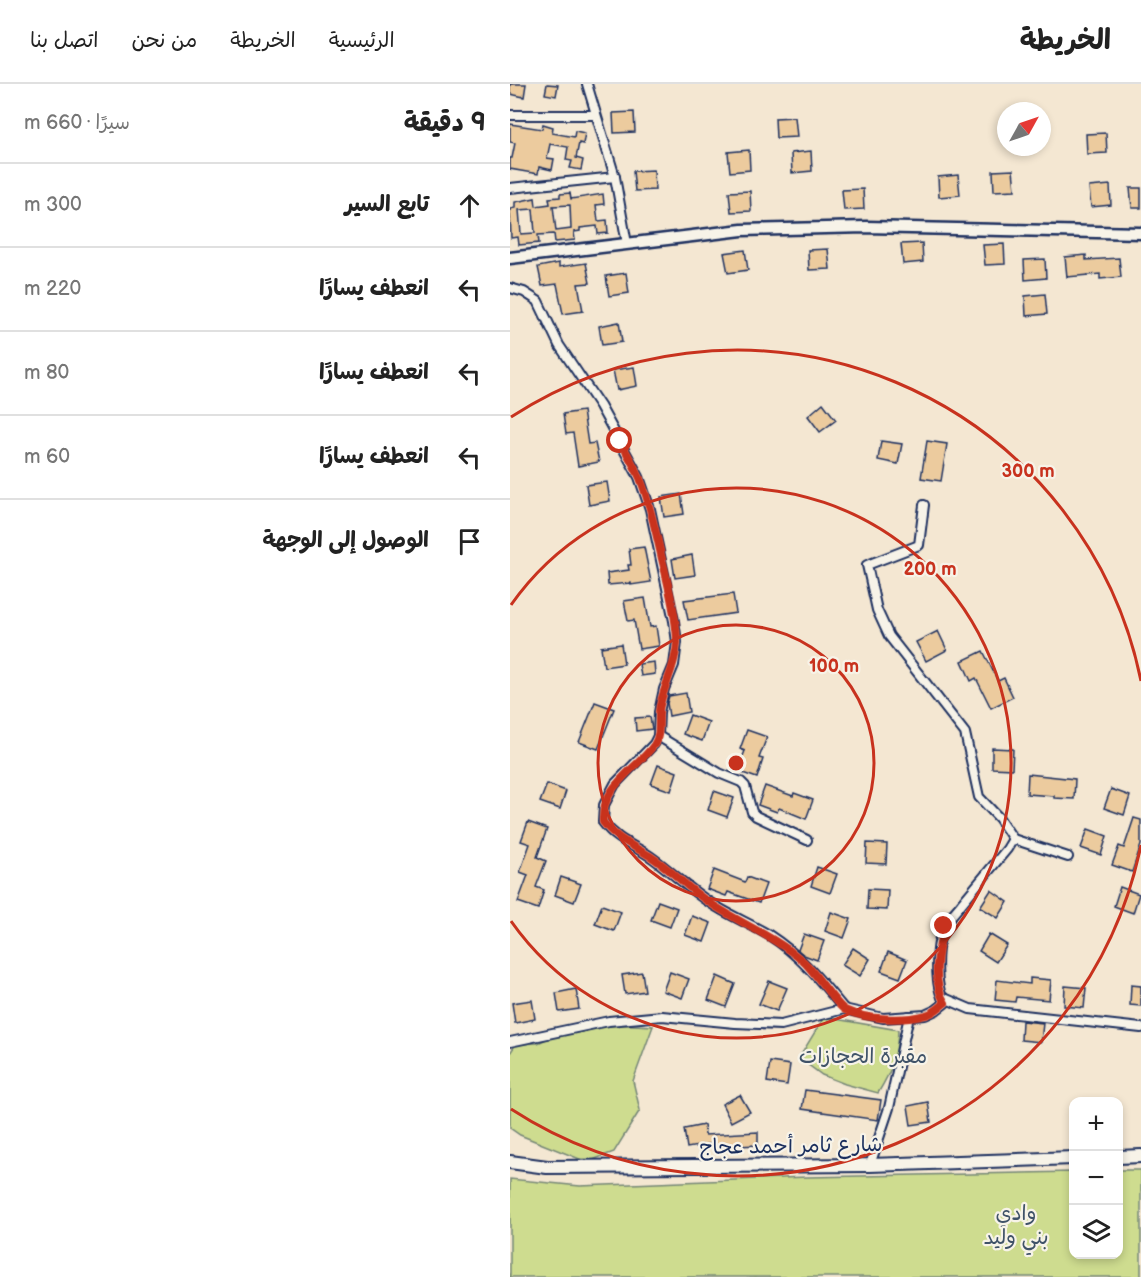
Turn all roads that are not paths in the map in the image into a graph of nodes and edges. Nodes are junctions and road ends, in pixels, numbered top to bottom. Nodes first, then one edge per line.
1 (587, 84) edge
2 (510, 115) edge
3 (596, 115) junction
4 (615, 177) junction
5 (510, 188) edge
6 (1141, 233) edge
7 (627, 244) junction
8 (510, 258) edge
9 (510, 288) edge
10 (924, 505) dead end
11 (658, 735) junction
12 (1013, 838) junction
13 (807, 840) dead end
14 (1068, 857) dead end
15 (941, 996) junction
16 (844, 1009) junction
17 (909, 1016) junction
18 (1141, 1028) edge
19 (510, 1042) edge
20 (1141, 1156) edge
21 (1123, 1157) edge
22 (1069, 1158) edge
23 (510, 1162) edge
24 (870, 1165) junction

1 - 3 street
2 - 3 street
3 - 4 street
4 - 5 street
4 - 7 street
6 - 7 street
7 - 8 street
9 - 11 street
10 - 12 street
11 - 13 street
11 - 16 street
12 - 14 street
12 - 15 street
15 - 17 street
15 - 18 street
16 - 17 street
16 - 19 street
17 - 24 street
20 - 21 main road
22 - 24 main road, شارع ثامر أحمد عجاج
23 - 24 main road, شارع ثامر أحمد عجاج

